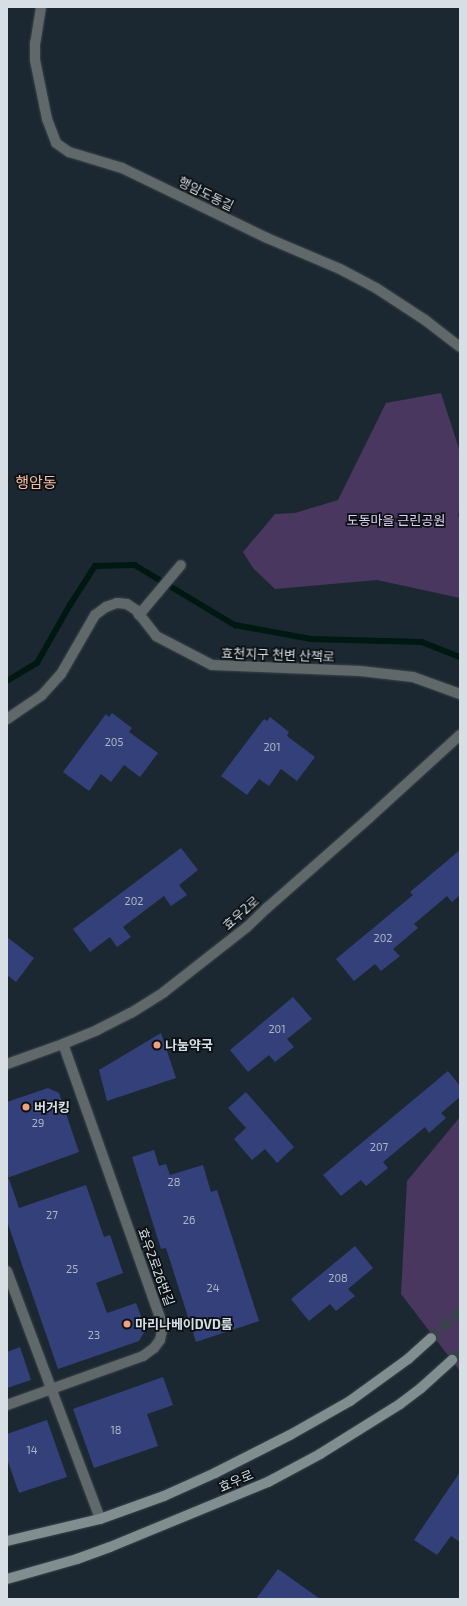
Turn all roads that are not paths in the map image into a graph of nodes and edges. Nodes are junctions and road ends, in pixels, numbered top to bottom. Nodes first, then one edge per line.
1 (41, 7) edge
2 (460, 347) edge
3 (181, 565) dead end
4 (139, 615) junction
5 (456, 692) edge
6 (7, 719) edge
7 (460, 735) edge
8 (63, 1044) junction
9 (7, 1064) edge
10 (7, 1271) edge
11 (431, 1338) tunnel mouth
12 (452, 1360) tunnel mouth
13 (52, 1390) junction
14 (7, 1405) edge
15 (100, 1519) junction
16 (7, 1541) edge
17 (7, 1579) edge

1 - 2 street, 행암도동길
3 - 4 street
4 - 5 street, 효천지구 천변 산책로
4 - 6 street, 효천지구 천변 산책로
7 - 8 street, 효우2로
8 - 9 street, 효우2로
8 - 13 street, 효우2로26번길
10 - 13 street
11 - 15 main road, 효우로
12 - 17 main road, 효우로
13 - 14 street, 효우2로26번길
13 - 15 street
15 - 16 main road, 효우로

